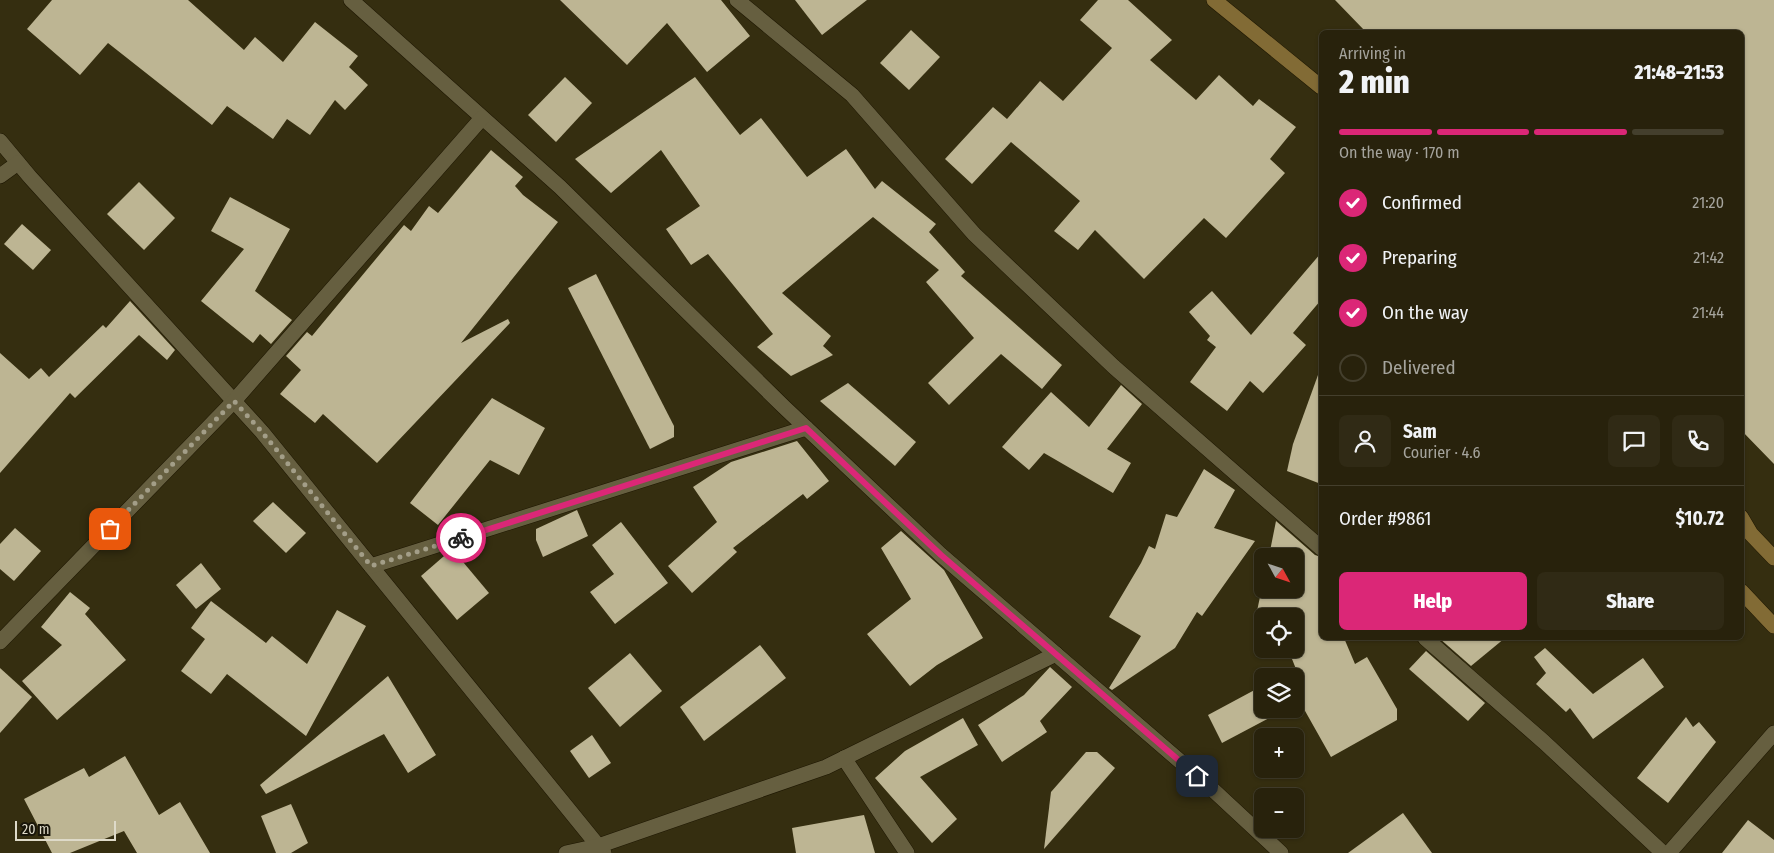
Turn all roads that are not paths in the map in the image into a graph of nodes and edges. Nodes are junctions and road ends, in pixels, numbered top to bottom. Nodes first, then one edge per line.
1 (350, 0) edge
2 (737, 0) edge
3 (1214, 0) edge
4 (1319, 85) edge
5 (482, 118) junction
6 (0, 141) edge
7 (18, 162) junction
8 (0, 176) edge
9 (234, 401) junction
10 (806, 428) junction
11 (1744, 522) edge
12 (1319, 546) edge
13 (1774, 558) edge
14 (371, 566) junction
15 (1744, 594) edge
16 (1774, 626) edge
17 (1426, 640) edge
18 (0, 642) edge
19 (1056, 654) junction
20 (1774, 733) edge
21 (844, 758) junction
22 (601, 850) edge
23 (566, 853) edge
24 (907, 853) edge
25 (1281, 853) edge
26 (1663, 853) edge
27 (1669, 853) edge

1 - 5 street
2 - 12 street
3 - 4 street
5 - 9 street
5 - 10 street
6 - 7 street
7 - 8 street
7 - 9 street
9 - 14 street
9 - 18 street
10 - 14 street
10 - 19 street
11 - 13 street
14 - 22 street
15 - 16 street
17 - 26 street
19 - 21 street
19 - 25 street
20 - 27 street
21 - 22 street
21 - 24 street
22 - 23 street

